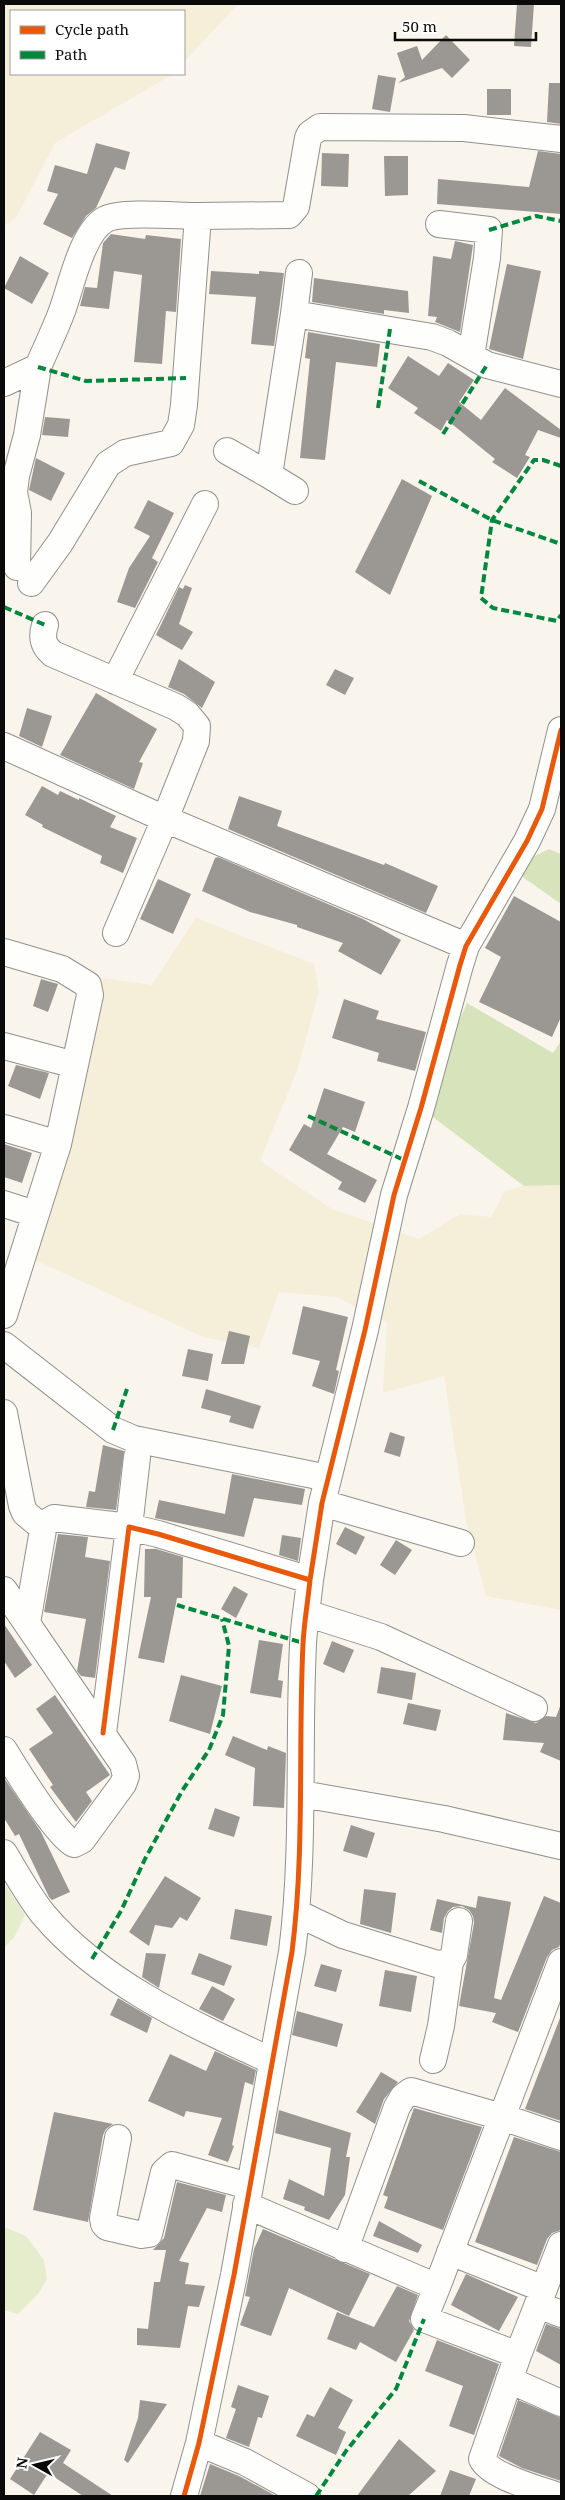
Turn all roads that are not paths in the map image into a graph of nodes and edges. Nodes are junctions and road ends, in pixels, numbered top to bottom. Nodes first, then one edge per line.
1 (561, 139) edge
2 (198, 216) junction
3 (439, 224) dead end
4 (298, 273) dead end
5 (294, 314) junction
6 (471, 356) junction
7 (38, 367) junction
8 (4, 383) edge
9 (561, 384) edge
10 (227, 451) dead end
11 (269, 475) junction
12 (295, 491) dead end
13 (205, 504) dead end
14 (45, 625) dead end
15 (115, 681) junction
16 (561, 730) edge
17 (4, 746) edge
18 (166, 819) junction
19 (116, 933) dead end
20 (466, 946) junction
21 (4, 952) edge
22 (4, 1046) edge
23 (74, 1065) junction
24 (4, 1128) edge
25 (58, 1144) junction
26 (4, 1204) edge
27 (35, 1214) junction
28 (4, 1315) edge
29 (4, 1345) edge
30 (4, 1413) edge
31 (137, 1457) dead end
32 (325, 1490) junction
33 (11, 1492) edge
34 (129, 1527) junction
35 (43, 1528) junction
36 (461, 1543) dead end
37 (310, 1580) junction
38 (4, 1590) edge
39 (306, 1613) junction
40 (27, 1623) junction
41 (534, 1708) dead end
42 (103, 1733) junction
43 (4, 1750) edge
44 (302, 1794) junction
45 (561, 1846) edge
46 (4, 1853) edge
47 (297, 1913) junction
48 (459, 1921) dead end
49 (450, 1962) junction
50 (561, 1962) edge
51 (433, 2060) dead end
52 (272, 2061) junction
53 (502, 2117) junction
54 (561, 2137) edge
55 (118, 2138) dead end
56 (248, 2196) junction
57 (561, 2245) edge
58 (345, 2249) junction
59 (450, 2252) junction
60 (437, 2287) junction
61 (548, 2303) edge
62 (518, 2355) junction
63 (509, 2380) junction
64 (561, 2403) edge
65 (199, 2443) junction
66 (184, 2496) edge
67 (307, 2496) edge
68 (558, 2496) edge

1 - 2 street
2 - 7 street
2 - 7 street
3 - 6 street
4 - 5 street
5 - 6 street
5 - 11 street
6 - 9 street
7 - 8 street
10 - 11 street
11 - 12 street
13 - 15 street
14 - 15 street
15 - 18 street
16 - 20 street
17 - 18 street
18 - 19 street
18 - 20 street
20 - 32 street
21 - 23 street
22 - 23 street
23 - 25 street
24 - 25 street
25 - 27 street
26 - 27 street
27 - 28 street
29 - 32 street
30 - 33 street
31 - 34 street
32 - 36 street
32 - 37 street
33 - 35 street
34 - 35 street
34 - 37 street
34 - 42 street
35 - 40 street
37 - 39 street
38 - 40 street
39 - 41 street
39 - 44 street
40 - 42 street
42 - 43 street
44 - 45 street
44 - 47 street
46 - 52 street
47 - 49 street
47 - 52 street
48 - 49 street
49 - 51 street
50 - 53 street
52 - 56 street
53 - 54 street
53 - 58 street
53 - 59 street
55 - 56 street
56 - 58 street
56 - 65 street
57 - 61 street
58 - 60 street
59 - 60 street
59 - 61 street
60 - 62 street
61 - 62 street
62 - 63 street
63 - 64 street
63 - 68 street
65 - 66 street
65 - 67 street

